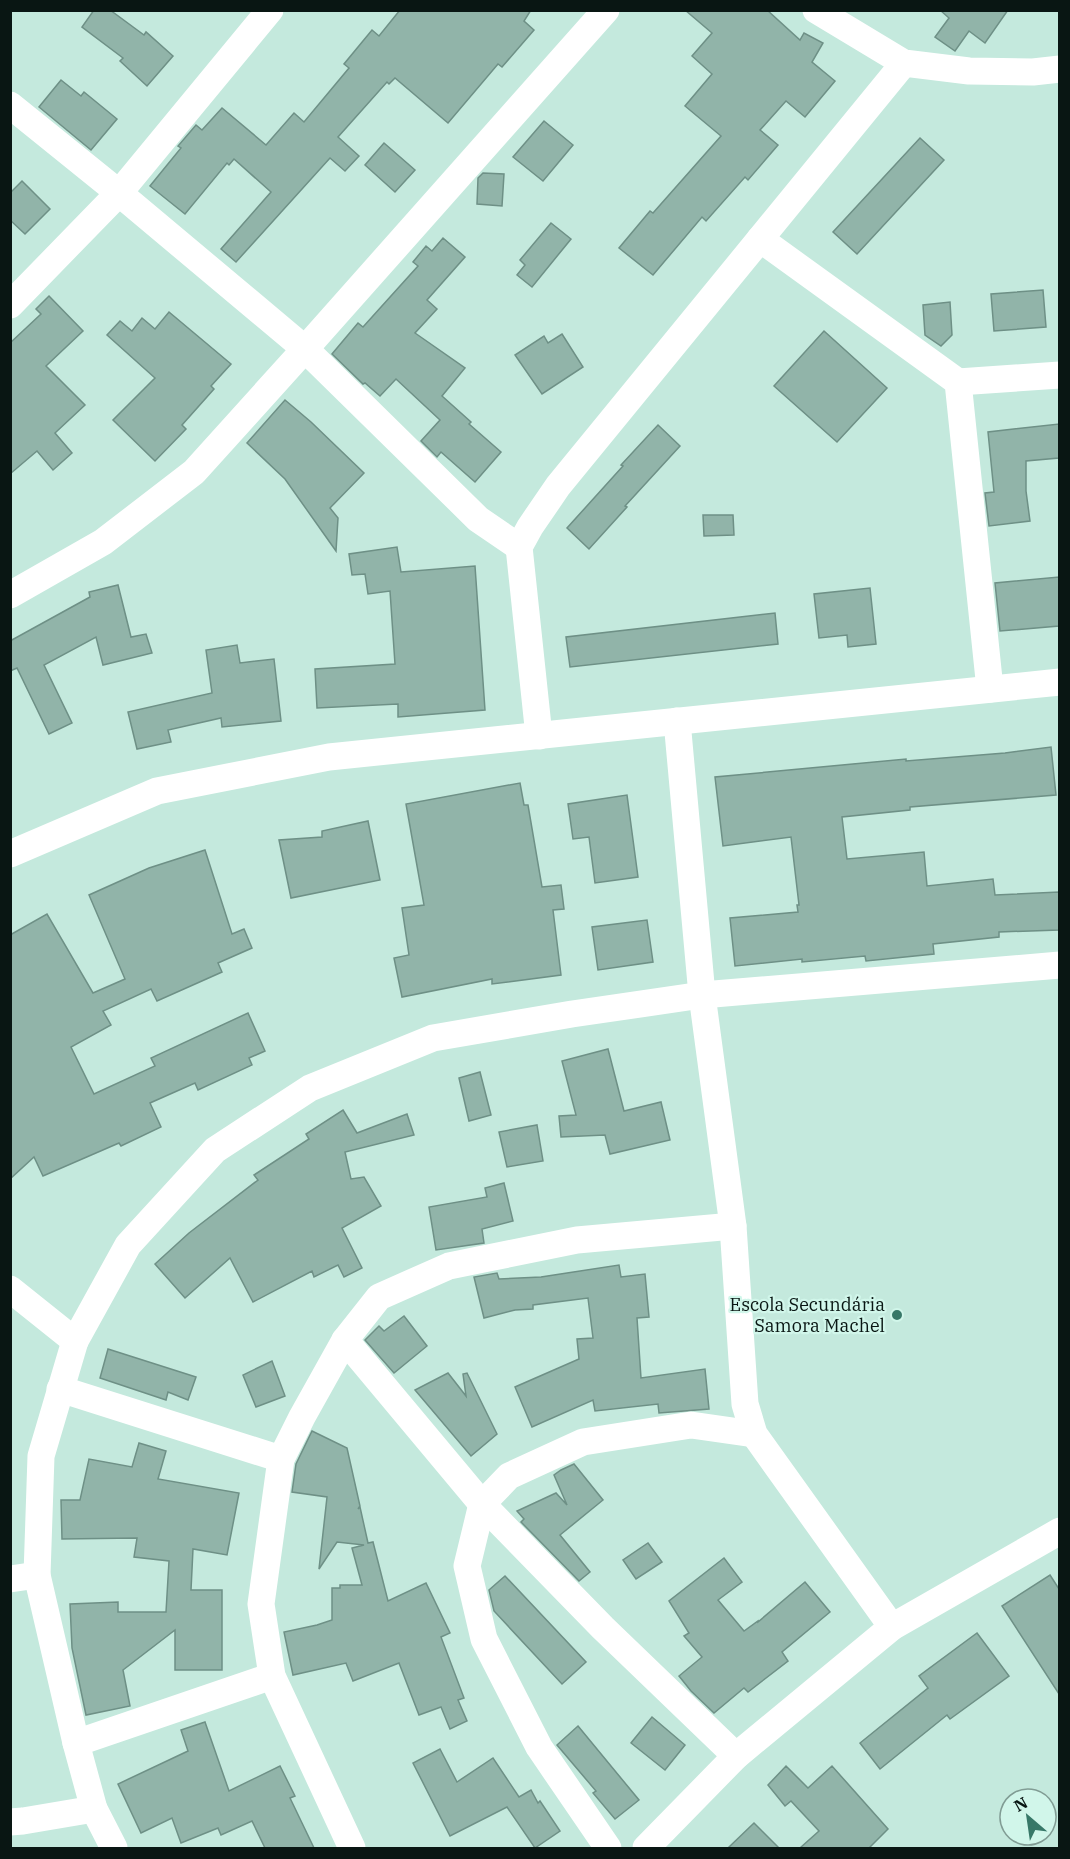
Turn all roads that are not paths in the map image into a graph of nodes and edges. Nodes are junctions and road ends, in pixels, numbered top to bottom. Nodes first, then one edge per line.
1 (270, 10) edge
2 (606, 10) edge
3 (816, 10) edge
4 (904, 63) junction
5 (1059, 69) edge
6 (10, 105) edge
7 (118, 193) junction
8 (760, 239) junction
9 (10, 305) edge
10 (305, 350) junction
11 (1059, 375) edge
12 (958, 382) junction
13 (519, 547) junction
14 (10, 596) edge
15 (1059, 682) edge
16 (990, 689) junction
17 (677, 721) junction
18 (539, 736) junction
19 (10, 854) edge
20 (1059, 965) edge
21 (702, 995) junction
22 (733, 1226) junction
23 (10, 1289) edge
24 (345, 1340) junction
25 (75, 1341) junction
26 (60, 1389) junction
27 (754, 1434) junction
28 (281, 1459) junction
29 (482, 1504) junction
30 (1059, 1531) edge
31 (24, 1577) edge
32 (892, 1627) junction
33 (272, 1676) junction
34 (76, 1743) junction
35 (736, 1756) junction
36 (94, 1809) junction
37 (10, 1822) edge
38 (114, 1848) edge
39 (352, 1848) edge
40 (608, 1848) edge
41 (646, 1848) edge

1 - 7 street
2 - 10 street
3 - 4 street
4 - 5 street
4 - 8 street
6 - 7 street
7 - 9 street
7 - 10 street
8 - 12 street
8 - 13 street
10 - 13 street
10 - 14 street
11 - 12 street
12 - 16 street
13 - 18 street
15 - 16 street
16 - 17 street
17 - 18 street
17 - 21 street
18 - 19 street
20 - 21 street
21 - 22 street
21 - 25 street
22 - 24 street
22 - 27 street
23 - 25 street
24 - 28 street
24 - 29 street
25 - 26 street
26 - 28 street
26 - 31 street
27 - 29 street
27 - 32 street
28 - 33 street
29 - 35 street
29 - 40 street
30 - 32 street
31 - 34 street
32 - 35 street
33 - 34 street
33 - 39 street
34 - 36 street
35 - 41 street
36 - 37 street
36 - 38 street

